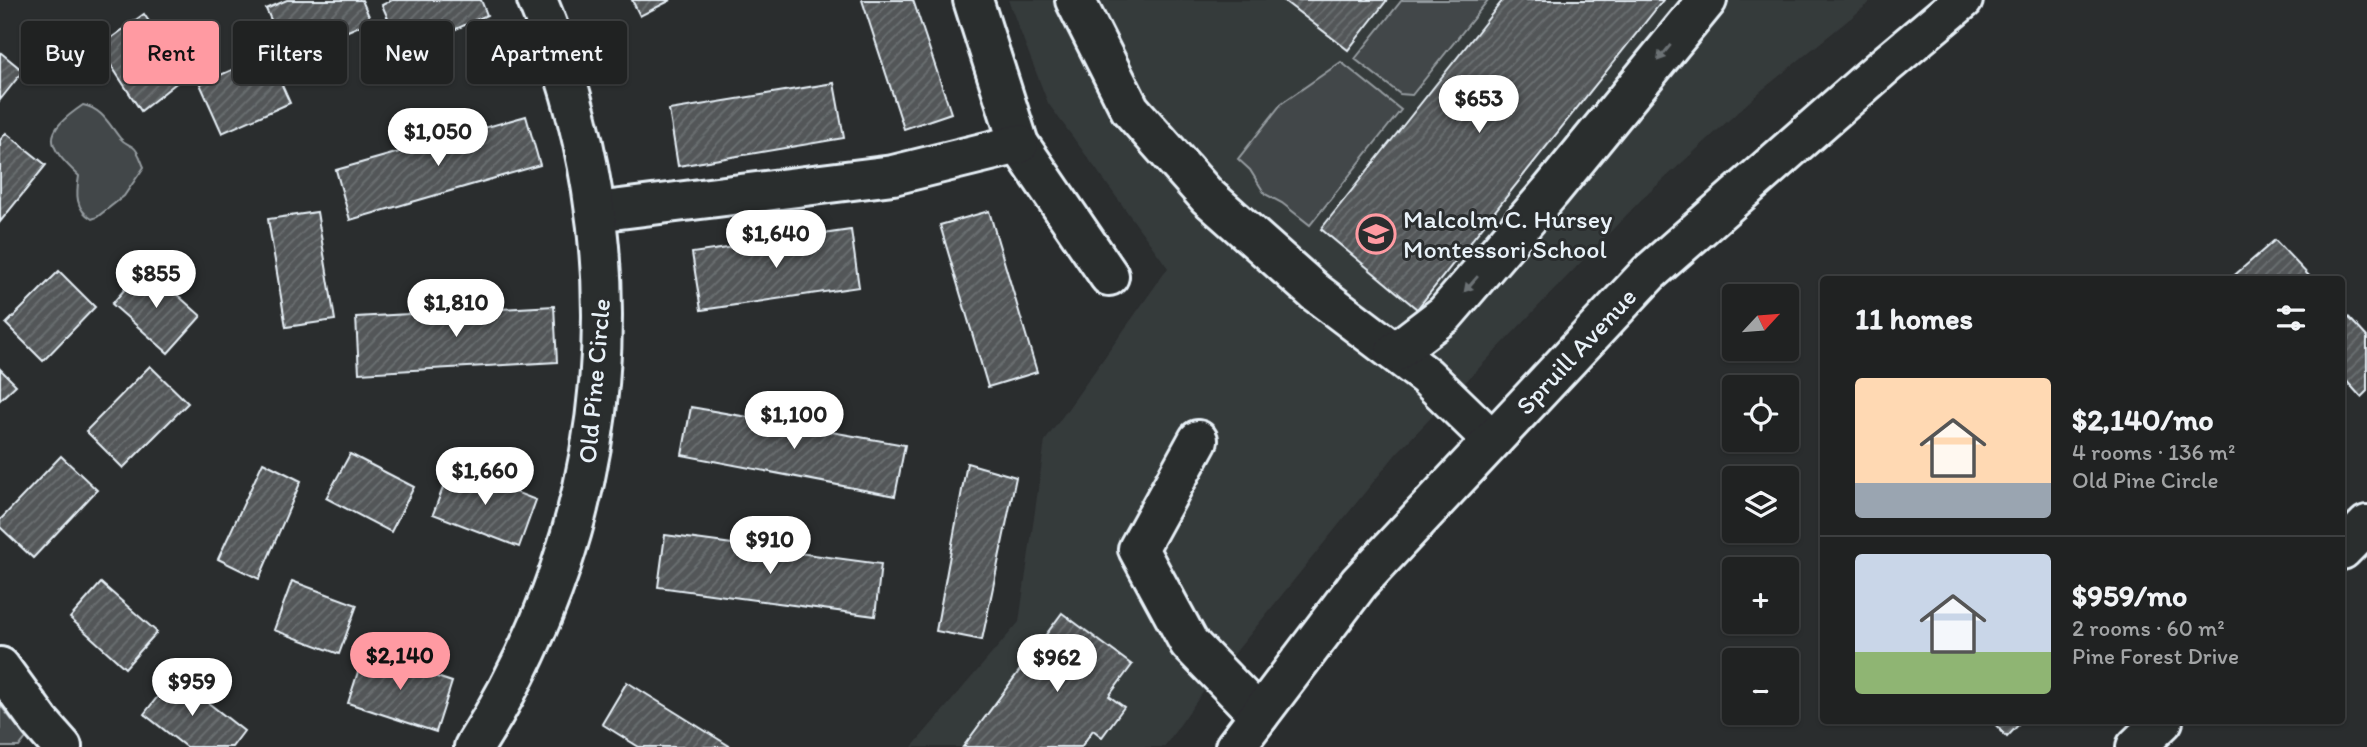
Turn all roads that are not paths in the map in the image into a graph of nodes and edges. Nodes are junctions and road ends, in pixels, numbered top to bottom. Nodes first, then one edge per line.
1 (537, 0) edge
2 (973, 0) edge
3 (1707, 0) edge
4 (1963, 0) edge
5 (1088, 6) edge
6 (1019, 144) junction
7 (596, 212) junction
8 (1109, 276) dead end
9 (1395, 352) junction
10 (1198, 440) dead end
11 (1492, 440) junction
12 (2367, 525) edge
13 (2345, 547) edge
14 (0, 667) edge
15 (1259, 715) junction
16 (2160, 724) edge
17 (62, 747) edge
18 (474, 747) edge
19 (1235, 747) edge
20 (2136, 747) edge

1 - 7 street, Old Pine Circle
2 - 6 street
3 -> 9 street
4 - 11 street, Spruill Avenue
5 - 9 street
6 - 7 street
6 - 8 street
7 - 18 street, Old Pine Circle
9 - 11 street
10 - 15 street
11 - 15 street, Spruill Avenue
12 - 13 street
14 - 17 street
15 - 19 street, Spruill Avenue
16 - 20 street

